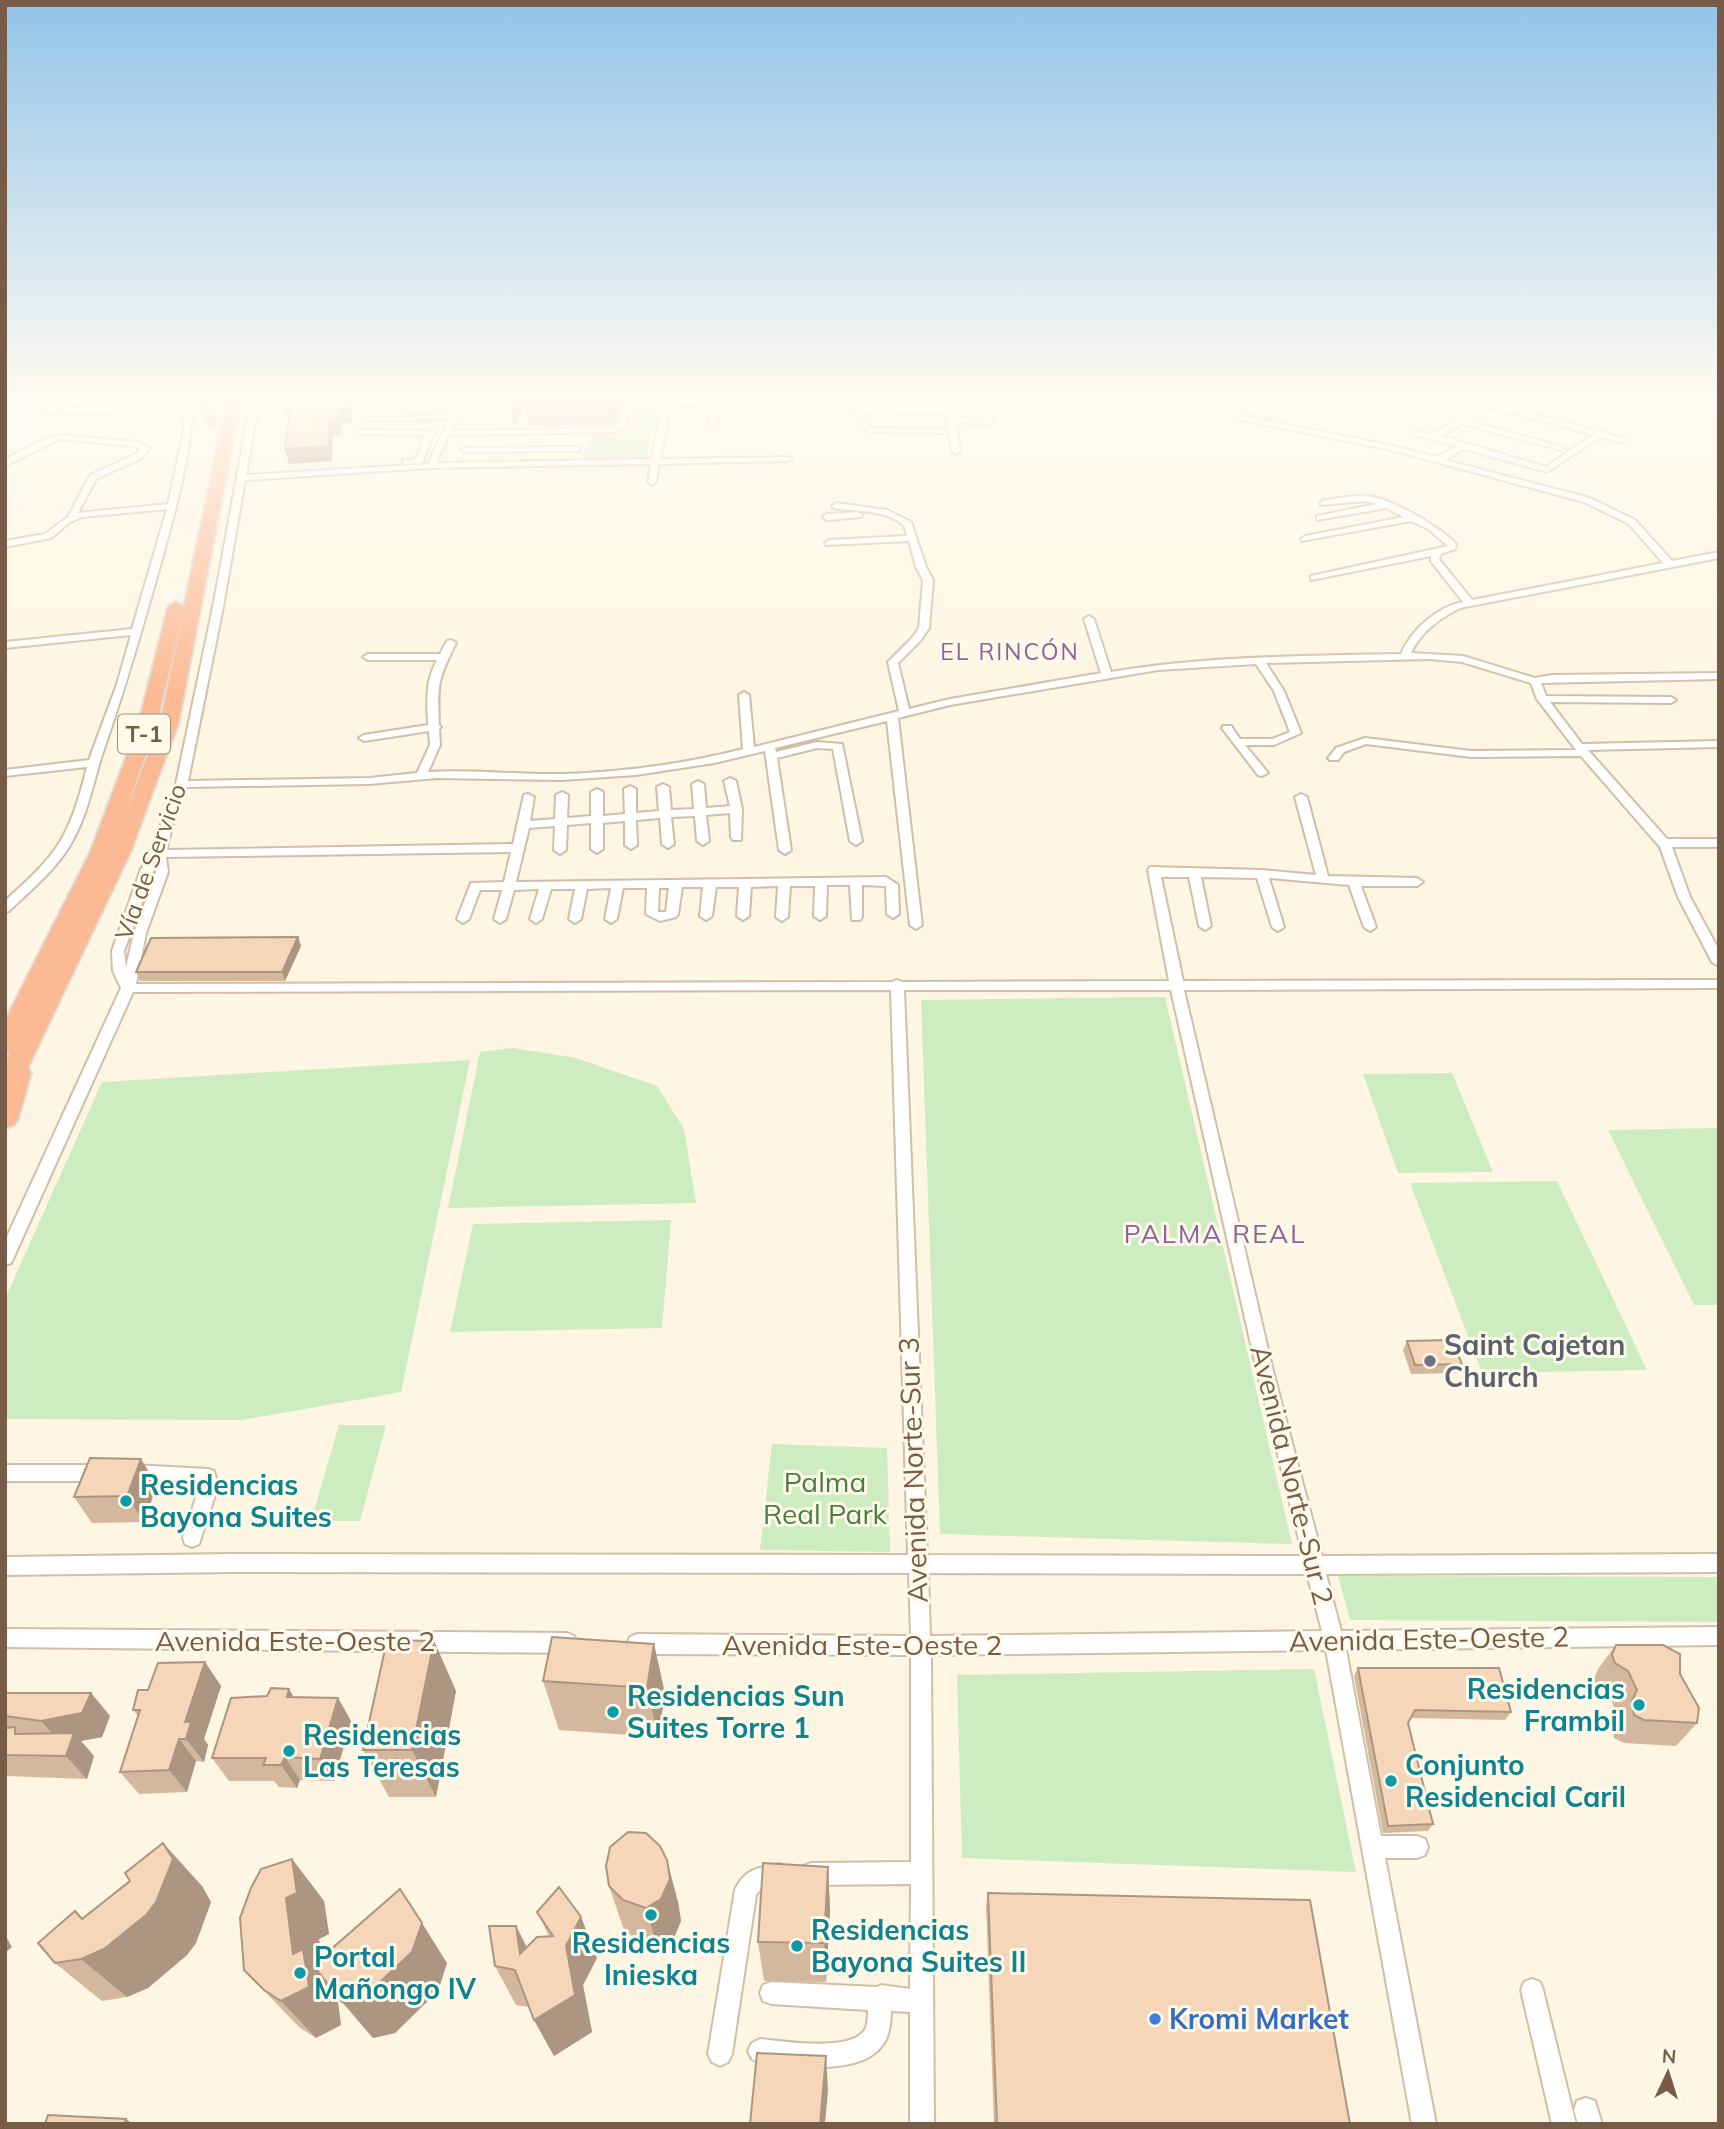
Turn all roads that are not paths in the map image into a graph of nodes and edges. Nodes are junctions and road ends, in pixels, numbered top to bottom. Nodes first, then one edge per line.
1 (81, 499) edge
2 (174, 499) edge
3 (208, 499) edge
4 (238, 499) edge
5 (1355, 499) edge
6 (1371, 499) edge
7 (1584, 499) edge
8 (1324, 503) dead end
9 (1387, 505) junction
10 (172, 506) junction
11 (836, 506) dead end
12 (887, 513) junction
13 (72, 517) junction
14 (827, 517) dead end
15 (1320, 517) dead end
16 (1412, 518) junction
17 (912, 538) junction
18 (1305, 539) dead end
19 (829, 543) dead end
20 (5, 544) edge
21 (1719, 555) edge
22 (1437, 556) junction
23 (1670, 565) junction
24 (1314, 578) dead end
25 (1468, 603) junction
26 (1089, 619) dead end
27 (136, 632) junction
28 (451, 643) dead end
29 (5, 645) edge
30 (1405, 656) junction
31 (368, 657) dead end
32 (444, 657) junction
33 (1260, 660) junction
34 (1107, 675) junction
35 (1719, 676) edge
36 (1535, 681) junction
37 (744, 695) dead end
38 (1542, 699) junction
39 (1671, 700) dead end
40 (905, 713) junction
41 (892, 716) junction
42 (436, 727) junction
43 (1227, 727) dead end
44 (364, 738) dead end
45 (1237, 742) junction
46 (1719, 744) edge
47 (1582, 750) junction
48 (749, 751) junction
49 (771, 751) junction
50 (432, 755) junction
51 (1334, 758) dead end
52 (94, 763) junction
53 (5, 773) edge
54 (1262, 773) dead end
55 (437, 775) junction
56 (421, 776) junction
57 (730, 781) dead end
58 (182, 784) junction
59 (698, 784) dead end
60 (663, 787) dead end
61 (630, 789) dead end
62 (597, 792) dead end
63 (562, 795) dead end
64 (528, 797) dead end
65 (1301, 797) dead end
66 (736, 809) junction
67 (702, 811) junction
68 (666, 814) junction
69 (631, 817) junction
70 (597, 820) junction
71 (562, 822) junction
72 (524, 825) junction
73 (737, 837) dead end
74 (703, 841) dead end
75 (856, 841) dead end
76 (1719, 842) edge
77 (668, 844) dead end
78 (631, 845) dead end
79 (1665, 846) junction
80 (516, 848) junction
81 (597, 849) dead end
82 (560, 850) dead end
83 (785, 850) dead end
84 (1719, 850) edge
85 (159, 853) junction
86 (1194, 876) junction
87 (1263, 877) junction
88 (1323, 879) junction
89 (856, 882) junction
90 (1354, 882) junction
91 (1417, 882) dead end
92 (784, 883) junction
93 (821, 883) junction
94 (710, 884) junction
95 (745, 884) junction
96 (546, 885) junction
97 (582, 885) junction
98 (618, 885) junction
99 (653, 885) junction
100 (676, 885) junction
101 (509, 886) junction
102 (5, 908) edge
103 (893, 914) dead end
104 (706, 916) dead end
105 (743, 916) dead end
106 (820, 916) dead end
107 (856, 916) dead end
108 (782, 917) dead end
109 (463, 919) dead end
110 (500, 919) dead end
111 (536, 919) dead end
112 (575, 919) dead end
113 (611, 919) dead end
114 (916, 925) dead end
115 (1205, 926) dead end
116 (1370, 926) dead end
117 (1278, 927) dead end
118 (124, 930) junction
119 (140, 933) junction
120 (1719, 962) edge
121 (897, 984) junction
122 (1719, 984) edge
123 (1177, 986) junction
124 (128, 988) junction
125 (14, 1050) edge
126 (5, 1088) edge
127 (5, 1119) edge
128 (5, 1259) edge
129 (5, 1473) edge
130 (192, 1538) dead end
131 (1719, 1563) edge
132 (916, 1564) junction
133 (1314, 1565) junction
134 (5, 1566) edge
135 (1719, 1636) edge
136 (5, 1639) edge
137 (1334, 1641) junction
138 (580, 1643) edge
139 (621, 1644) edge
140 (921, 1646) junction
141 (1371, 1847) junction
142 (1417, 1847) dead end
143 (921, 1872) junction
144 (1532, 1990) dead end
145 (771, 1993) dead end
146 (881, 1997) junction
147 (921, 2001) junction
148 (760, 2051) edge
149 (720, 2054) dead end
150 (922, 2124) edge
151 (1424, 2124) edge
152 (1564, 2124) edge

1 - 13 street
2 - 10 street
3 - 125 highway, T-1
4 - 58 street, Vía de Servicio
5 - 8 street
6 - 9 street
7 - 23 street
9 - 15 street
9 - 16 street
10 - 13 street
10 - 27 street
11 - 12 street
12 - 14 street
12 - 17 street
13 - 20 street
16 - 18 street
16 - 22 street
17 - 19 street
17 - 40 street
21 - 23 street
22 - 24 street
22 - 25 street
23 - 25 street
25 - 30 street
26 - 34 street
27 - 29 street
27 - 52 street
28 - 32 street
30 - 33 street
30 - 36 street
31 - 32 street
32 - 42 street
33 - 34 street
33 - 45 street
34 - 40 street
35 - 36 street
36 - 38 street
37 - 48 street
38 - 39 street
38 - 47 street
40 - 41 street
41 - 49 street
41 - 114 street
42 - 44 street
42 - 50 street
43 - 45 street
45 - 54 street
46 - 47 street
47 - 51 street
47 - 79 street
48 - 49 street
48 - 55 street
49 - 75 street
49 - 83 street
50 - 55 street
50 - 56 street
52 - 53 street
52 - 102 street
55 - 56 street
56 - 58 street
57 - 66 street
58 - 85 street, Vía de Servicio
59 - 67 street
60 - 68 street
61 - 69 street
62 - 70 street
63 - 71 street
64 - 72 street
65 - 88 street
66 - 67 street
66 - 73 street
67 - 68 street
67 - 74 street
68 - 69 street
68 - 77 street
69 - 70 street
69 - 78 street
70 - 71 street
70 - 81 street
71 - 72 street
71 - 82 street
72 - 80 street
76 - 79 street
79 - 84 street
79 - 120 street
80 - 85 street
80 - 101 street
85 - 118 street, Vía de Servicio
85 - 119 street
86 - 87 street
86 - 115 street
86 - 123 street, Avenida Norte-Sur 2
87 - 88 street
87 - 117 street
88 - 90 street
89 - 93 street
89 - 103 street
89 - 107 street
90 - 91 street
90 - 116 street
92 - 93 street
92 - 95 street
92 - 108 street
93 - 106 street
94 - 95 street
94 - 100 street
94 - 104 street
95 - 105 street
96 - 97 street
96 - 101 street
96 - 111 street
97 - 98 street
97 - 112 street
98 - 99 street
98 - 113 street
99 - 100 street
99 - 100 street
101 - 109 street
101 - 110 street
118 - 119 street
118 - 124 street, Vía de Servicio
119 - 124 street
121 - 123 street
121 - 124 street
121 - 132 street, Avenida Norte-Sur 3
122 - 123 street
123 - 133 street, Avenida Norte-Sur 2
124 - 128 street
125 - 126 highway, T-1
125 - 127 highway
129 - 130 street
131 - 133 street
132 - 133 street
132 - 134 street
132 - 140 street, Avenida Norte-Sur 3
133 - 137 street, Avenida Norte-Sur 2
135 - 137 street, Avenida Este-Oeste 2
136 - 138 street, Avenida Este-Oeste 2
137 - 140 street, Avenida Este-Oeste 2
137 - 141 street, Avenida Norte-Sur 2
139 - 140 street, Avenida Este-Oeste 2
140 - 143 street, Avenida Norte-Sur 3
141 - 142 street
141 - 151 street, Avenida Norte-Sur 2
143 - 147 street, Avenida Norte-Sur 3
143 - 149 street
144 - 152 street
145 - 146 street
146 - 147 street
146 - 148 street
147 - 150 street, Avenida Norte-Sur 3

